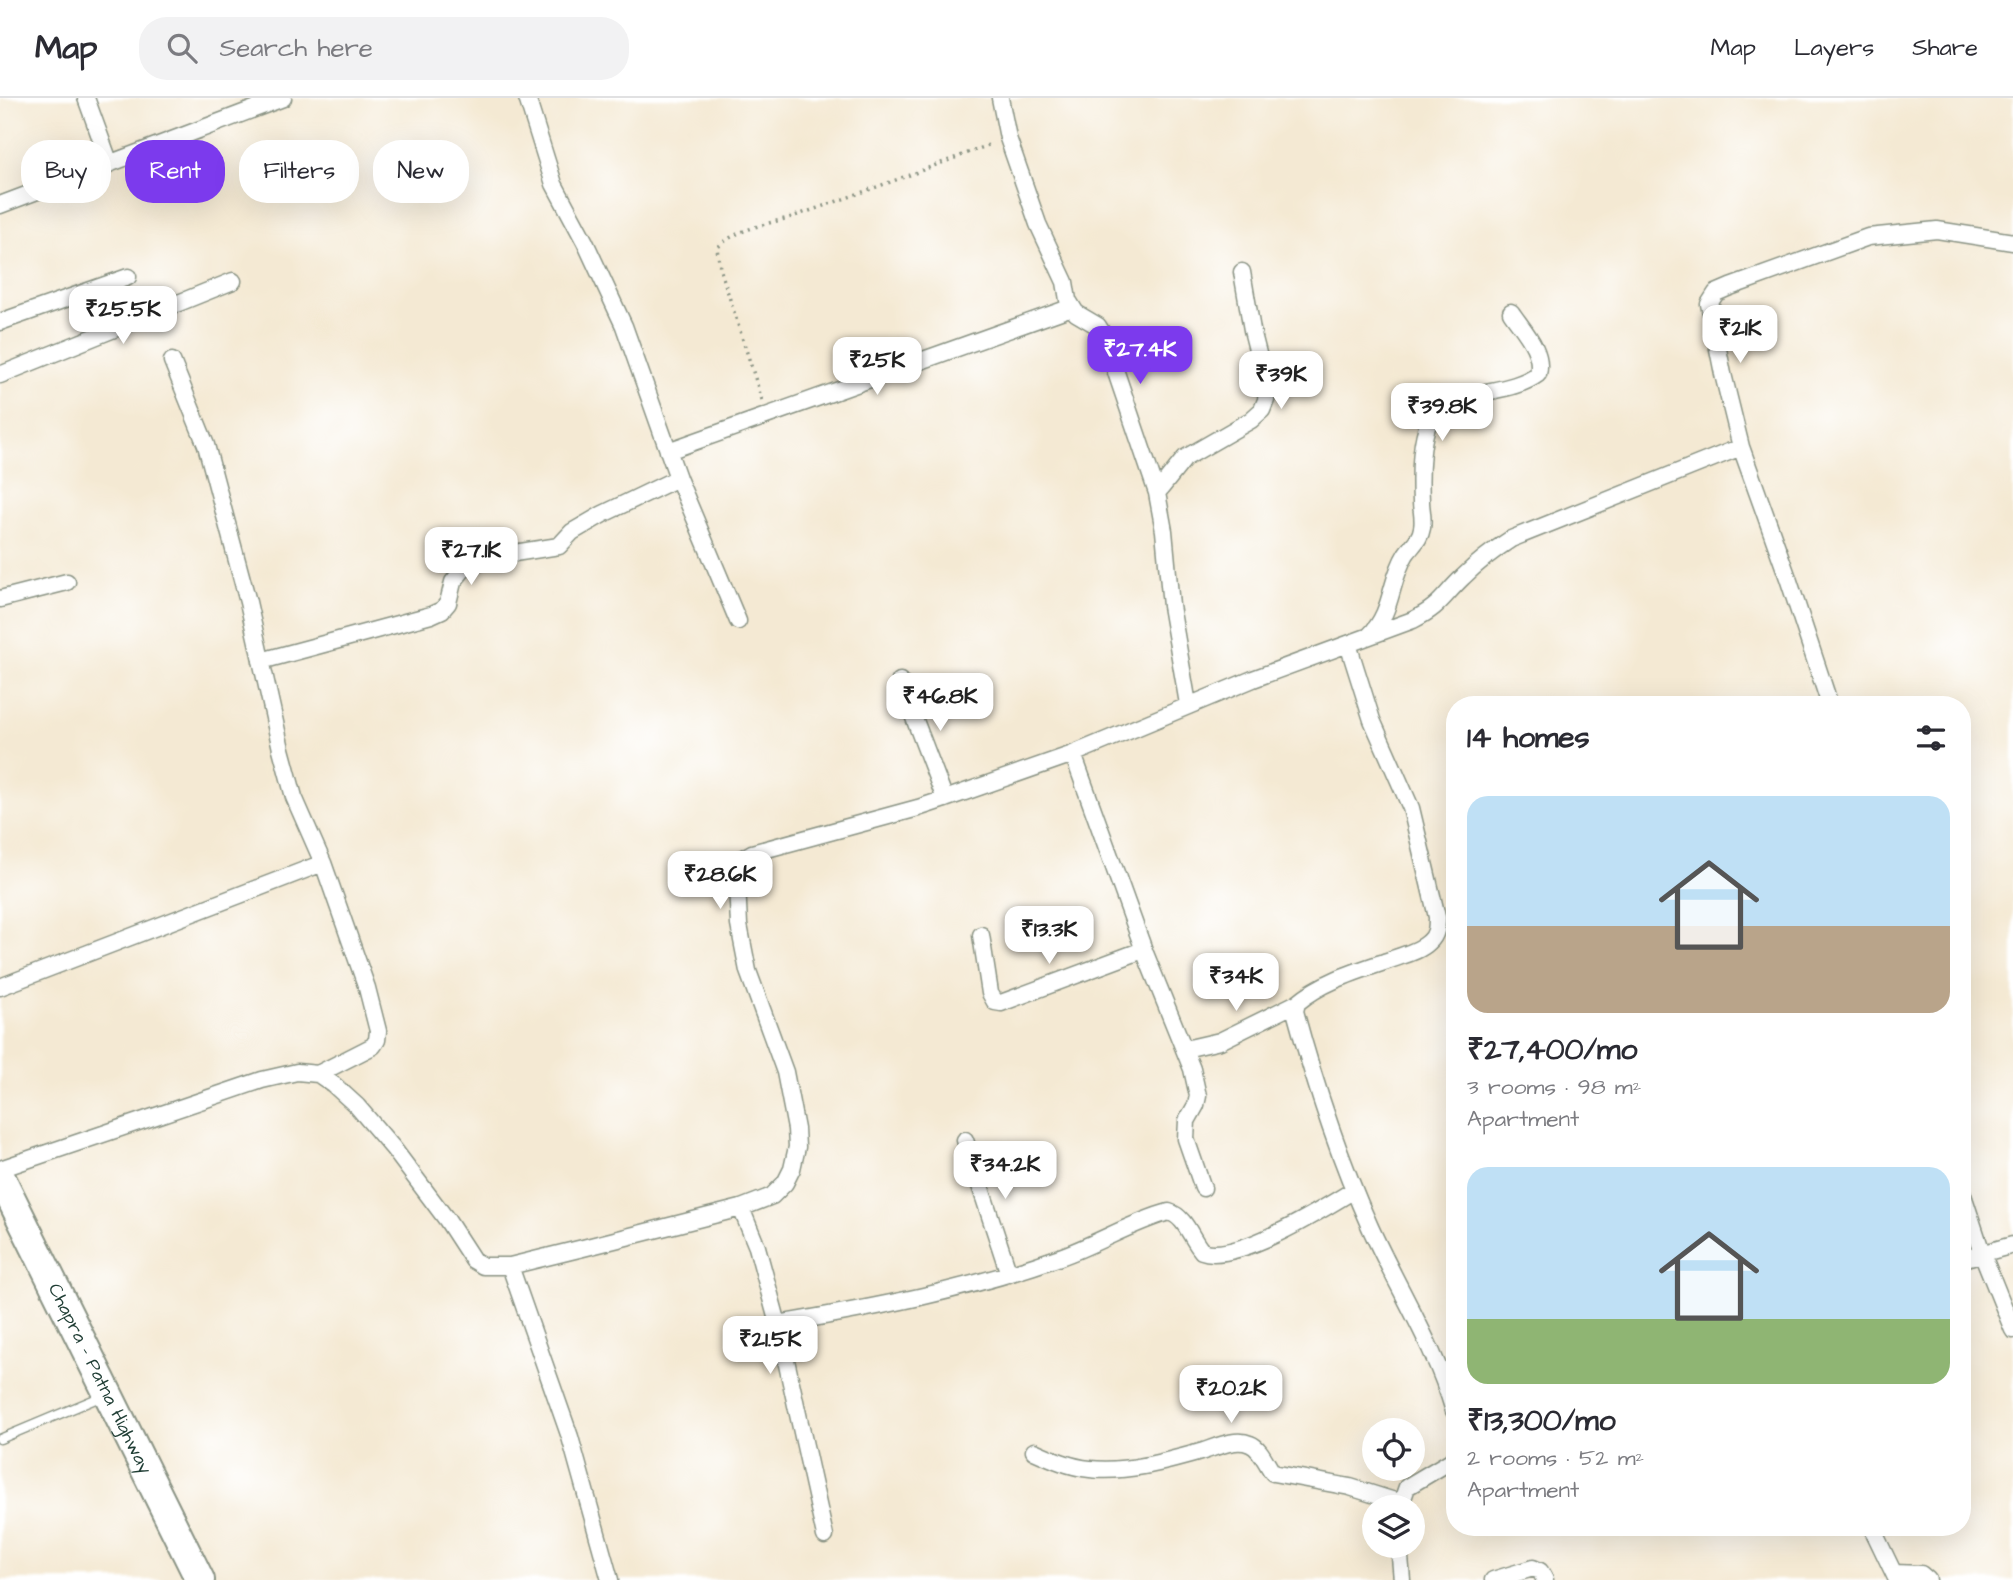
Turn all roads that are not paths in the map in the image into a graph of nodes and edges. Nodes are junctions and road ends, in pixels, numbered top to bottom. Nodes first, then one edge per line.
1 (86, 98) edge
2 (282, 98) edge
3 (527, 98) edge
4 (1000, 98) edge
5 (101, 140) edge
6 (111, 164) edge
7 (21, 197) edge
8 (0, 205) edge
9 (2013, 242) edge
10 (1242, 272) dead end
11 (128, 276) dead end
12 (233, 281) dead end
13 (1072, 307) junction
14 (1511, 312) dead end
15 (0, 322) edge
16 (172, 361) dead end
17 (0, 375) edge
18 (1741, 447) junction
19 (668, 451) junction
20 (678, 478) junction
21 (1157, 493) junction
22 (67, 582) dead end
23 (0, 599) edge
24 (738, 621) dead end
25 (1368, 638) junction
26 (1348, 645) junction
27 (261, 661) junction
28 (900, 681) dead end
29 (1827, 696) edge
30 (1188, 704) junction
31 (1073, 754) junction
32 (945, 799) junction
33 (323, 863) junction
34 (981, 936) dead end
35 (1143, 950) junction
36 (0, 987) edge
37 (1297, 1003) junction
38 (1185, 1049) junction
39 (318, 1074) junction
40 (965, 1140) dead end
41 (0, 1169) edge
42 (0, 1176) edge
43 (1203, 1188) dead end
44 (1354, 1190) junction
45 (741, 1208) junction
46 (1971, 1219) edge
47 (2013, 1245) edge
48 (1982, 1253) junction
49 (1971, 1256) edge
50 (510, 1266) junction
51 (1009, 1273) junction
52 (778, 1324) junction
53 (2013, 1329) edge
54 (1446, 1389) edge
55 (108, 1394) junction
56 (0, 1439) edge
57 (1034, 1451) dead end
58 (1446, 1464) edge
59 (1374, 1495) edge
60 (1404, 1495) edge
61 (825, 1536) dead end
62 (1876, 1536) edge
63 (1400, 1558) edge
64 (1896, 1577) edge
65 (200, 1580) edge
66 (610, 1580) edge
67 (1402, 1580) edge
68 (1493, 1580) edge
69 (1545, 1580) edge
70 (1928, 1580) edge

1 - 5 street
2 - 6 street
3 - 19 street
4 - 13 street
7 - 8 street
9 - 18 street
10 - 21 street
11 - 15 street
12 - 17 street
13 - 19 street
13 - 21 street
14 - 25 street
16 - 27 street
18 - 25 street
18 - 29 street
19 - 20 street
20 - 24 street
20 - 27 street
21 - 30 street
22 - 23 street
25 - 26 street
26 - 30 street
26 - 37 street
27 - 33 street
28 - 32 street
30 - 31 street
31 - 32 street
31 - 35 street
32 - 45 street
33 - 36 street
33 - 39 street
34 - 35 street
35 - 38 street
37 - 38 street
37 - 44 street
38 - 43 street
39 - 41 street
39 - 50 street
40 - 51 street
42 - 55 highway, Chapra - Patna Highway
44 - 51 street
44 - 54 street
45 - 50 street
45 - 52 street
46 - 48 street
47 - 48 street
48 - 49 street
48 - 53 street
50 - 66 street
51 - 52 street
52 - 61 street
55 - 56 lane
55 - 65 highway, Chapra - Patna Highway
57 - 59 street
58 - 60 street
62 - 64 street
63 - 67 street
64 - 70 street
68 - 69 street

